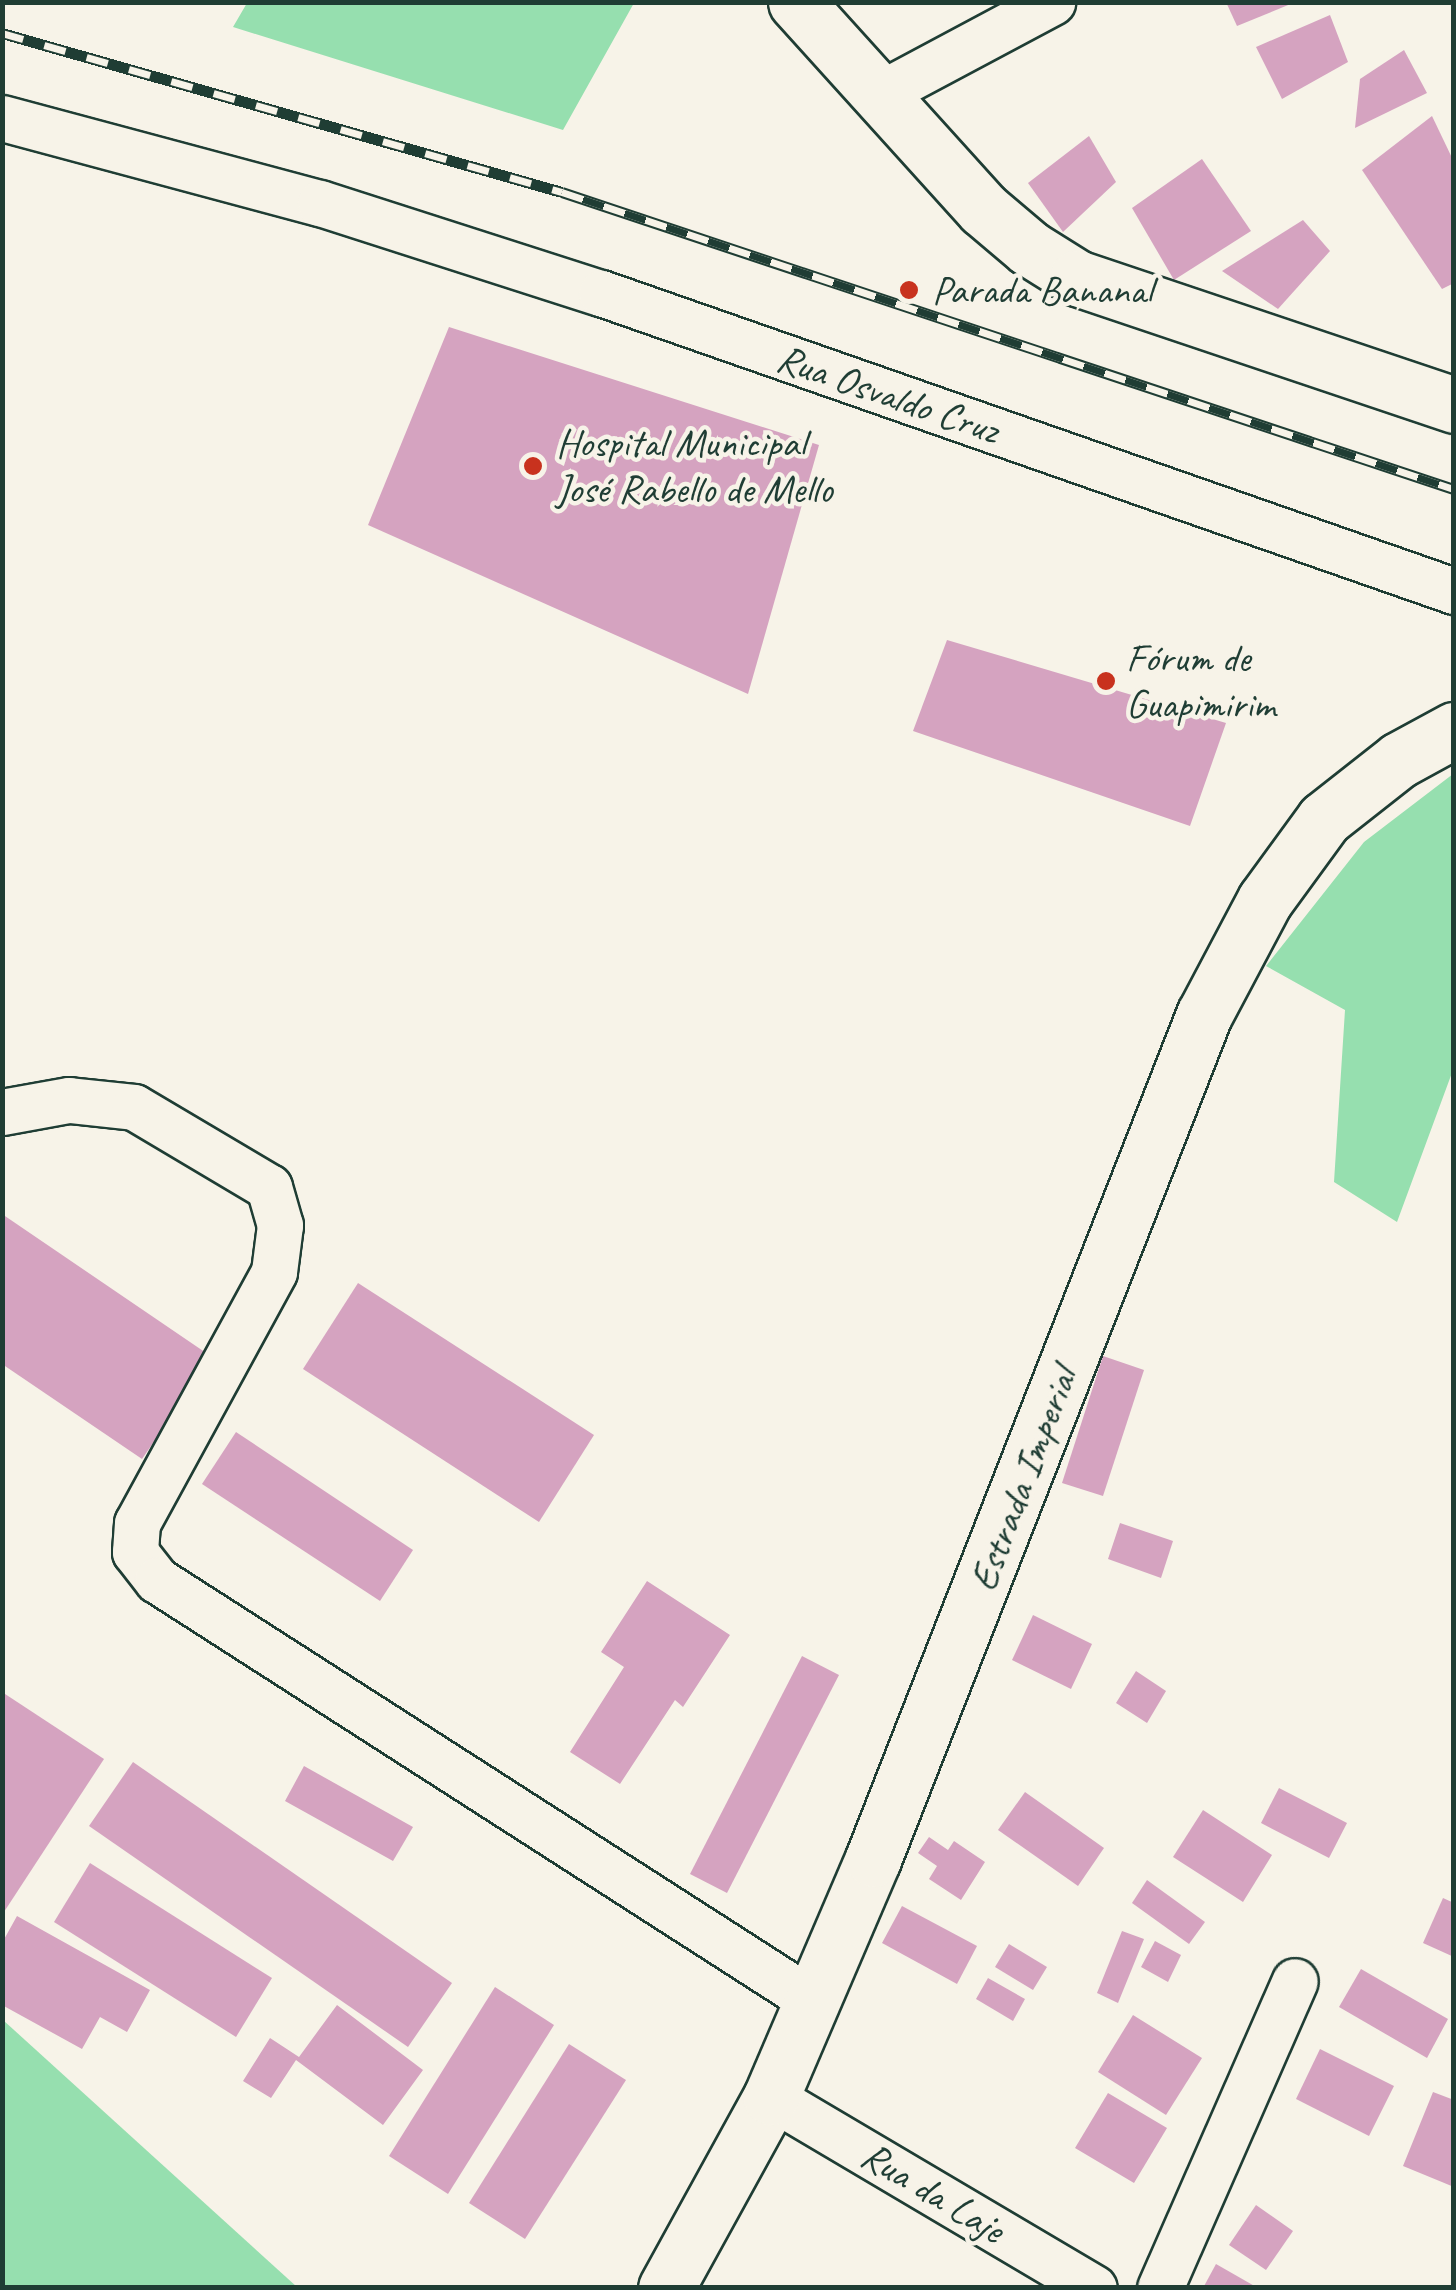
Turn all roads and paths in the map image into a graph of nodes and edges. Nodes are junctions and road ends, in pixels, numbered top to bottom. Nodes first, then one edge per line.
1 (796, 2) edge
2 (1052, 2) edge
3 (876, 96) junction
4 (2, 118) edge
5 (1454, 405) edge
6 (1454, 591) edge
7 (1454, 730) edge
8 (2, 1112) edge
9 (1296, 1982) dead end
10 (808, 1998) junction
11 (771, 2097) junction
12 (666, 2288) edge
13 (1094, 2288) edge
14 (1160, 2288) edge

1 - 3 street
2 - 3 street
3 - 5 street
4 - 6 street, Rua Osvaldo Cruz
7 - 10 street, Estrada Imperial
8 - 10 street
9 - 14 street
10 - 11 street, Estrada Imperial
11 - 12 street, Estrada Imperial
11 - 13 street, Rua da Laje

